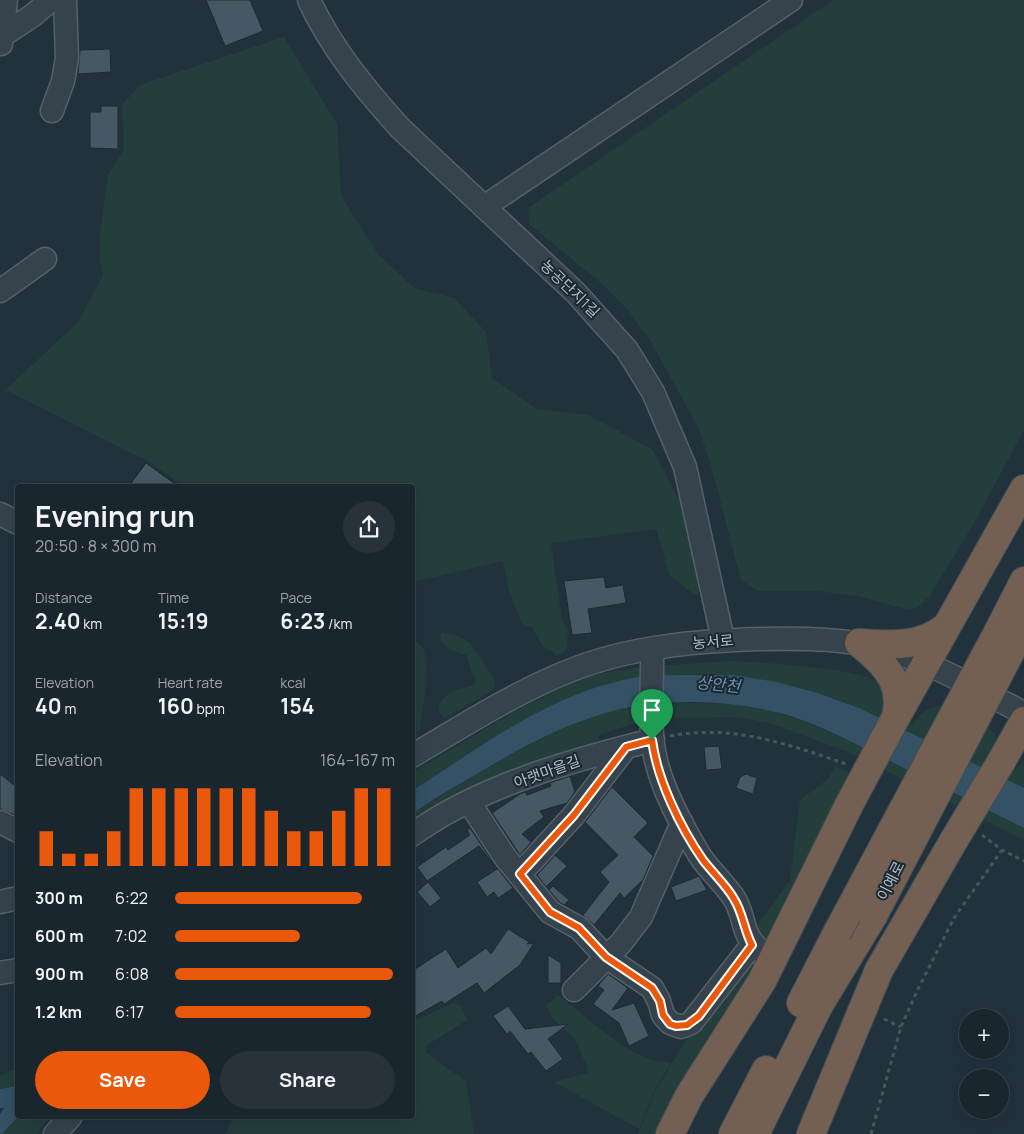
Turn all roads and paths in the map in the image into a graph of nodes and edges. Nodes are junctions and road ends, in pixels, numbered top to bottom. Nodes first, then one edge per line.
1 (6, 0) edge
2 (51, 0) edge
3 (65, 0) edge
4 (309, 0) edge
5 (791, 0) edge
6 (1, 42) edge
7 (52, 111) dead end
8 (484, 207) junction
9 (46, 259) dead end
10 (0, 291) edge
11 (1024, 489) edge
12 (0, 514) edge
13 (15, 522) edge
14 (1024, 581) edge
15 (946, 627) junction
16 (1012, 633) edge
17 (723, 640) junction
18 (858, 643) junction
19 (652, 657) junction
20 (924, 664) junction
21 (1024, 713) edge
22 (896, 717) junction
23 (1024, 720) edge
24 (652, 735) junction
25 (1024, 745) edge
26 (626, 747) junction
27 (415, 754) edge
28 (1001, 762) junction
29 (469, 802) junction
30 (0, 822) edge
31 (682, 823) junction
32 (15, 830) edge
33 (415, 834) edge
34 (1002, 850) dead end
35 (520, 874) junction
36 (15, 899) edge
37 (0, 902) edge
38 (606, 957) junction
39 (15, 970) edge
40 (0, 973) edge
41 (574, 990) dead end
42 (884, 1019) dead end
43 (901, 1027) junction
44 (68, 1119) edge
45 (55, 1134) edge
46 (670, 1134) edge
47 (733, 1134) edge
48 (755, 1134) edge
49 (811, 1134) edge
50 (871, 1134) edge

1 - 6 street
2 - 6 street
3 - 7 street
4 - 8 street, 농공단지1길
5 - 8 street
8 - 17 street, 농공단지1길
9 - 10 street
11 - 15 highway
12 - 13 street
14 - 16 highway, 이예로
15 - 18 highway
15 - 20 highway
16 - 47 highway, bridge
16 - 48 highway, 이예로, bridge
17 - 18 street, 농서로
17 - 19 street, 농서로
18 - 20 street, 농서로
18 - 22 highway
19 - 24 street
19 - 27 street, 농서로
20 - 21 street, 농서로
20 - 22 highway
22 - 46 highway, bridge
23 - 28 highway
24 - 26 street, 아랫마을길
24 - 31 street
25 - 28 highway
26 - 29 street, 아랫마을길
26 - 35 street
28 - 49 highway, bridge
29 - 33 street, 아랫마을길
29 - 35 street
30 - 32 street
31 - 38 street
31 - 38 street
34 - 43 path
35 - 38 street
36 - 37 street
38 - 41 street
39 - 40 street
42 - 43 path
43 - 50 path
44 - 45 street

